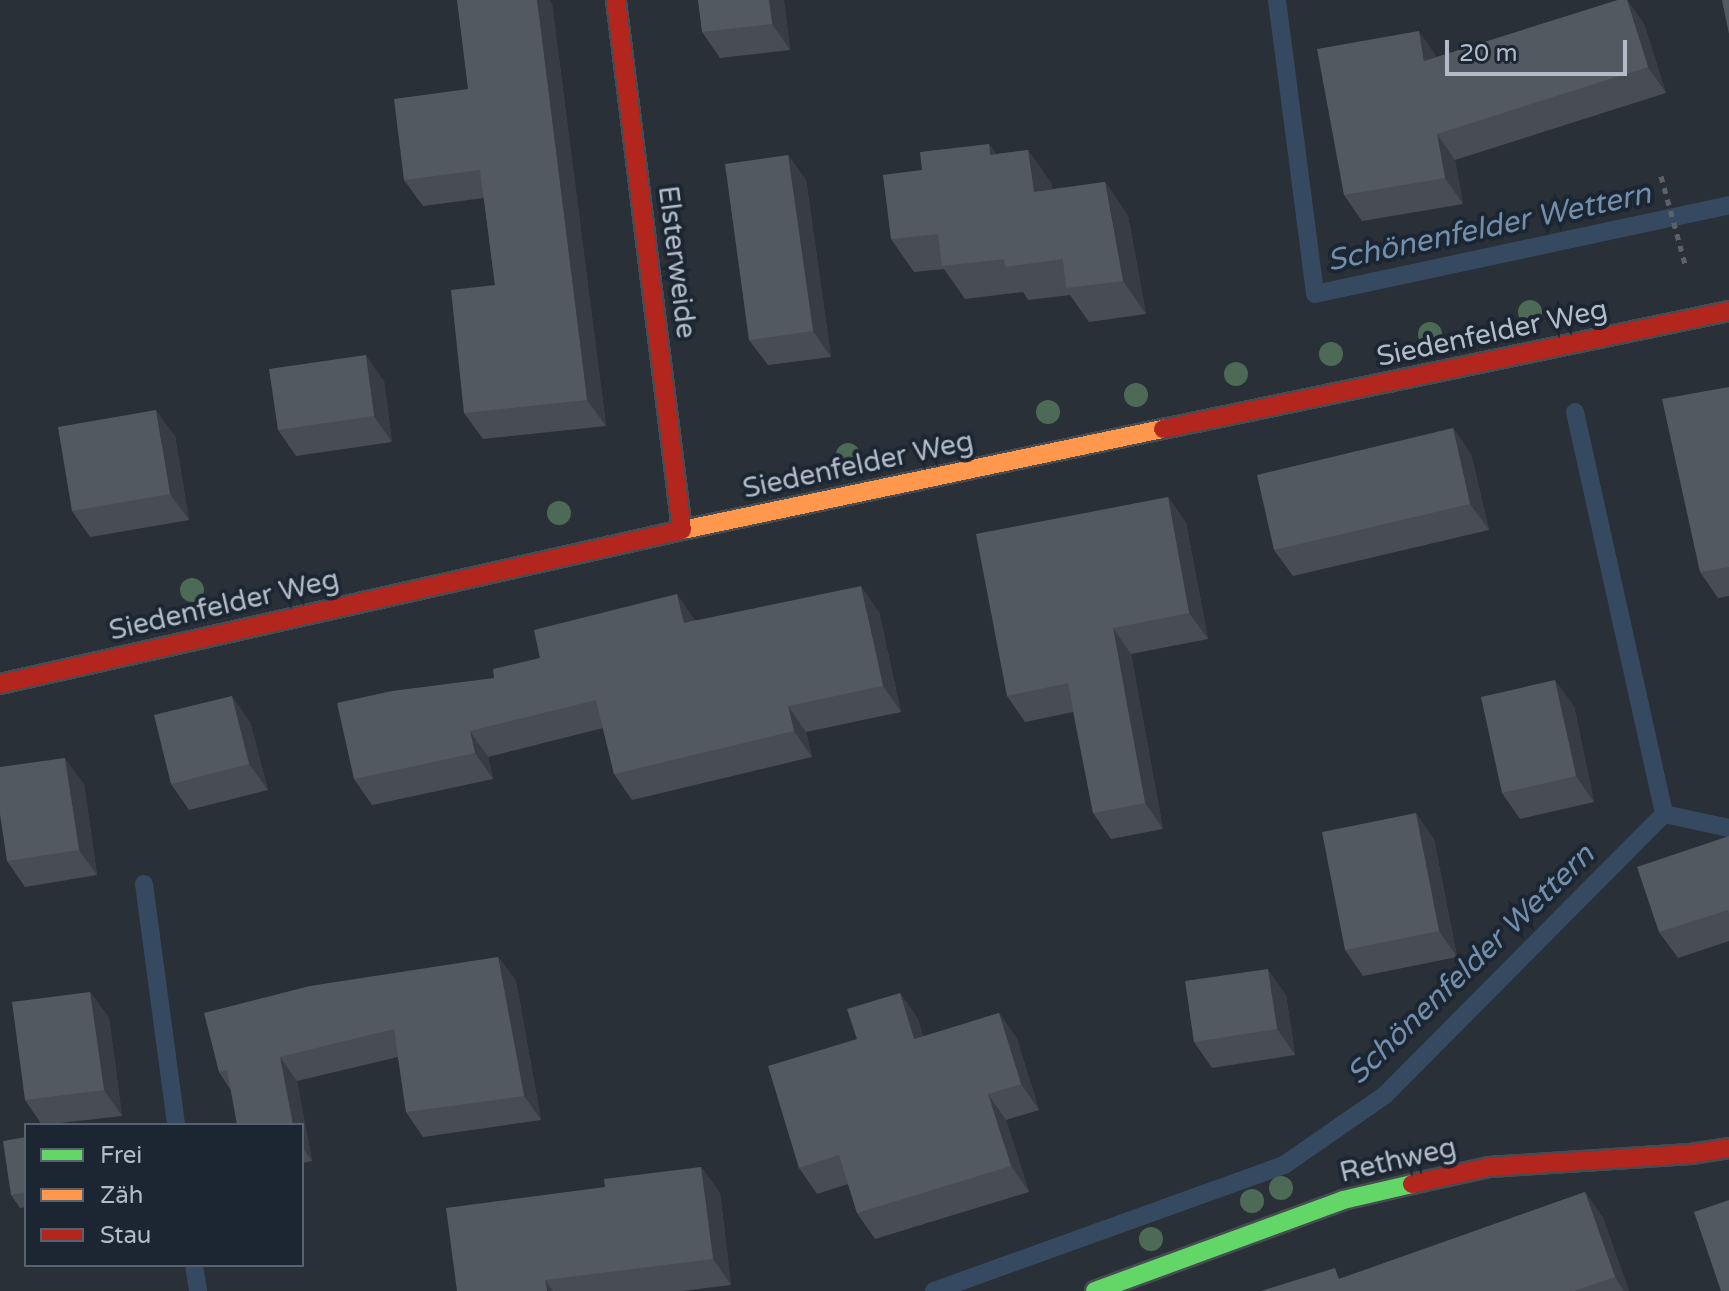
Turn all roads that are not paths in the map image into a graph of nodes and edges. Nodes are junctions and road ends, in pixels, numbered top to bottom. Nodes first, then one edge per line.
1 (616, 0) edge
2 (1729, 311) edge
3 (682, 530) junction
4 (0, 684) edge
5 (1729, 1148) edge
6 (1095, 1291) edge

1 - 3 street, Elsterweide
2 - 3 street, Siedenfelder Weg
3 - 4 street, Siedenfelder Weg
5 - 6 street, Rethweg

